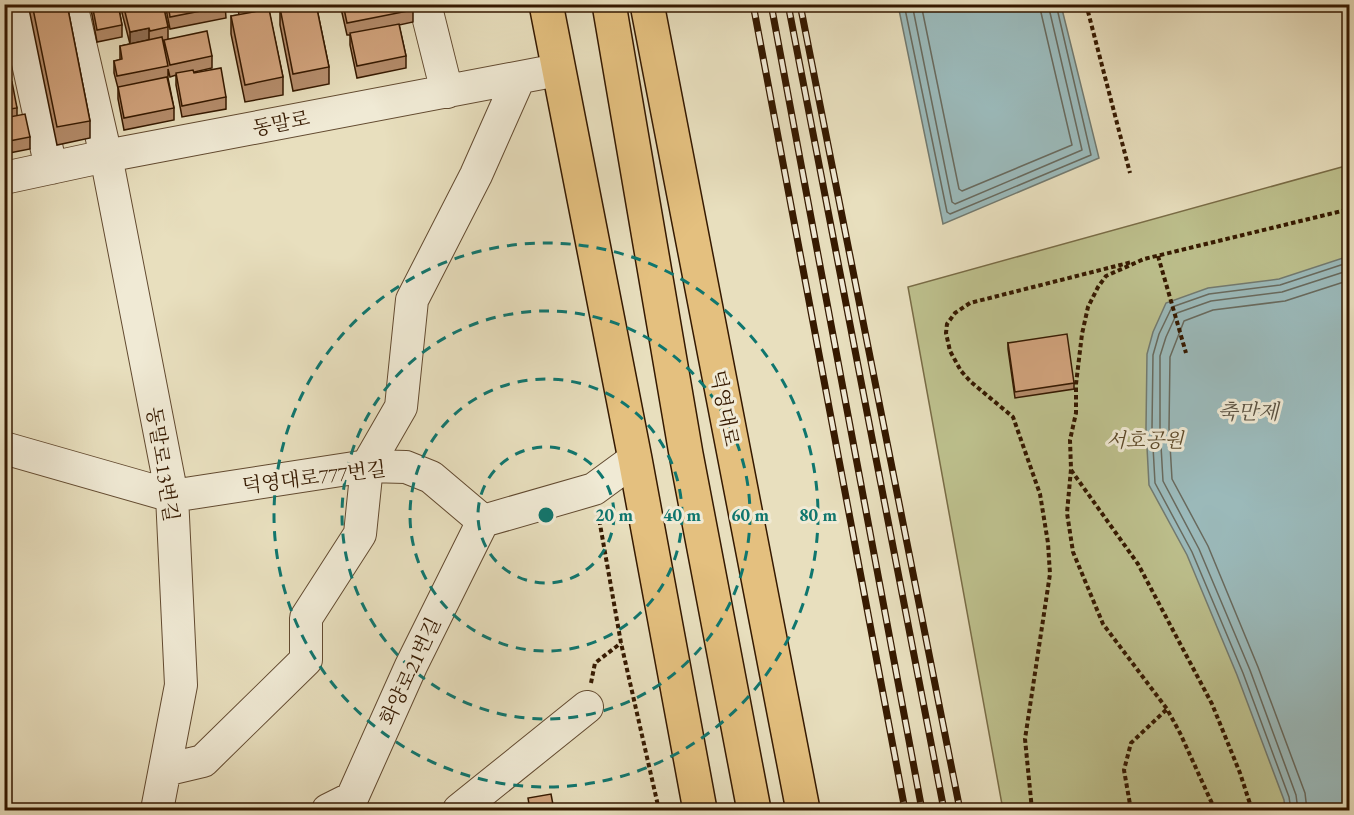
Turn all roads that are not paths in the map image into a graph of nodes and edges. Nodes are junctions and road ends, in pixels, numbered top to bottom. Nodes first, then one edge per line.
1 (15, 4) edge
2 (71, 4) edge
3 (425, 4) edge
4 (546, 4) edge
5 (609, 4) edge
6 (647, 4) edge
7 (558, 70) junction
8 (519, 78) junction
9 (447, 92) junction
10 (106, 156) junction
11 (51, 168) junction
12 (4, 178) edge
13 (4, 448) edge
14 (635, 459) junction
15 (367, 466) junction
16 (172, 496) junction
17 (483, 521) junction
18 (587, 707) road end
19 (165, 770) junction
20 (344, 806) edge
21 (157, 810) edge
22 (459, 810) edge
23 (700, 810) edge
24 (754, 810) edge
25 (803, 810) edge

1 - 11 street
2 - 10 street, 동말로13번길
3 - 9 street
4 - 7 main road
5 - 24 main road
6 - 25 main road, 덕영대로
7 - 8 street, 동말로
7 - 14 main road
8 - 9 street, 동말로
8 - 15 street
9 - 10 street, 동말로
10 - 11 street, 동말로
10 - 16 street, 동말로13번길
11 - 12 street, 동말로
13 - 16 street, 덕영대로777번길
14 - 17 street
14 - 23 main road
15 - 16 street, 덕영대로777번길
15 - 17 street, 덕영대로777번길
15 - 19 street
16 - 19 street, 동말로13번길
17 - 20 street, 화양로21번길
18 - 22 street
19 - 21 street, 동말로13번길

